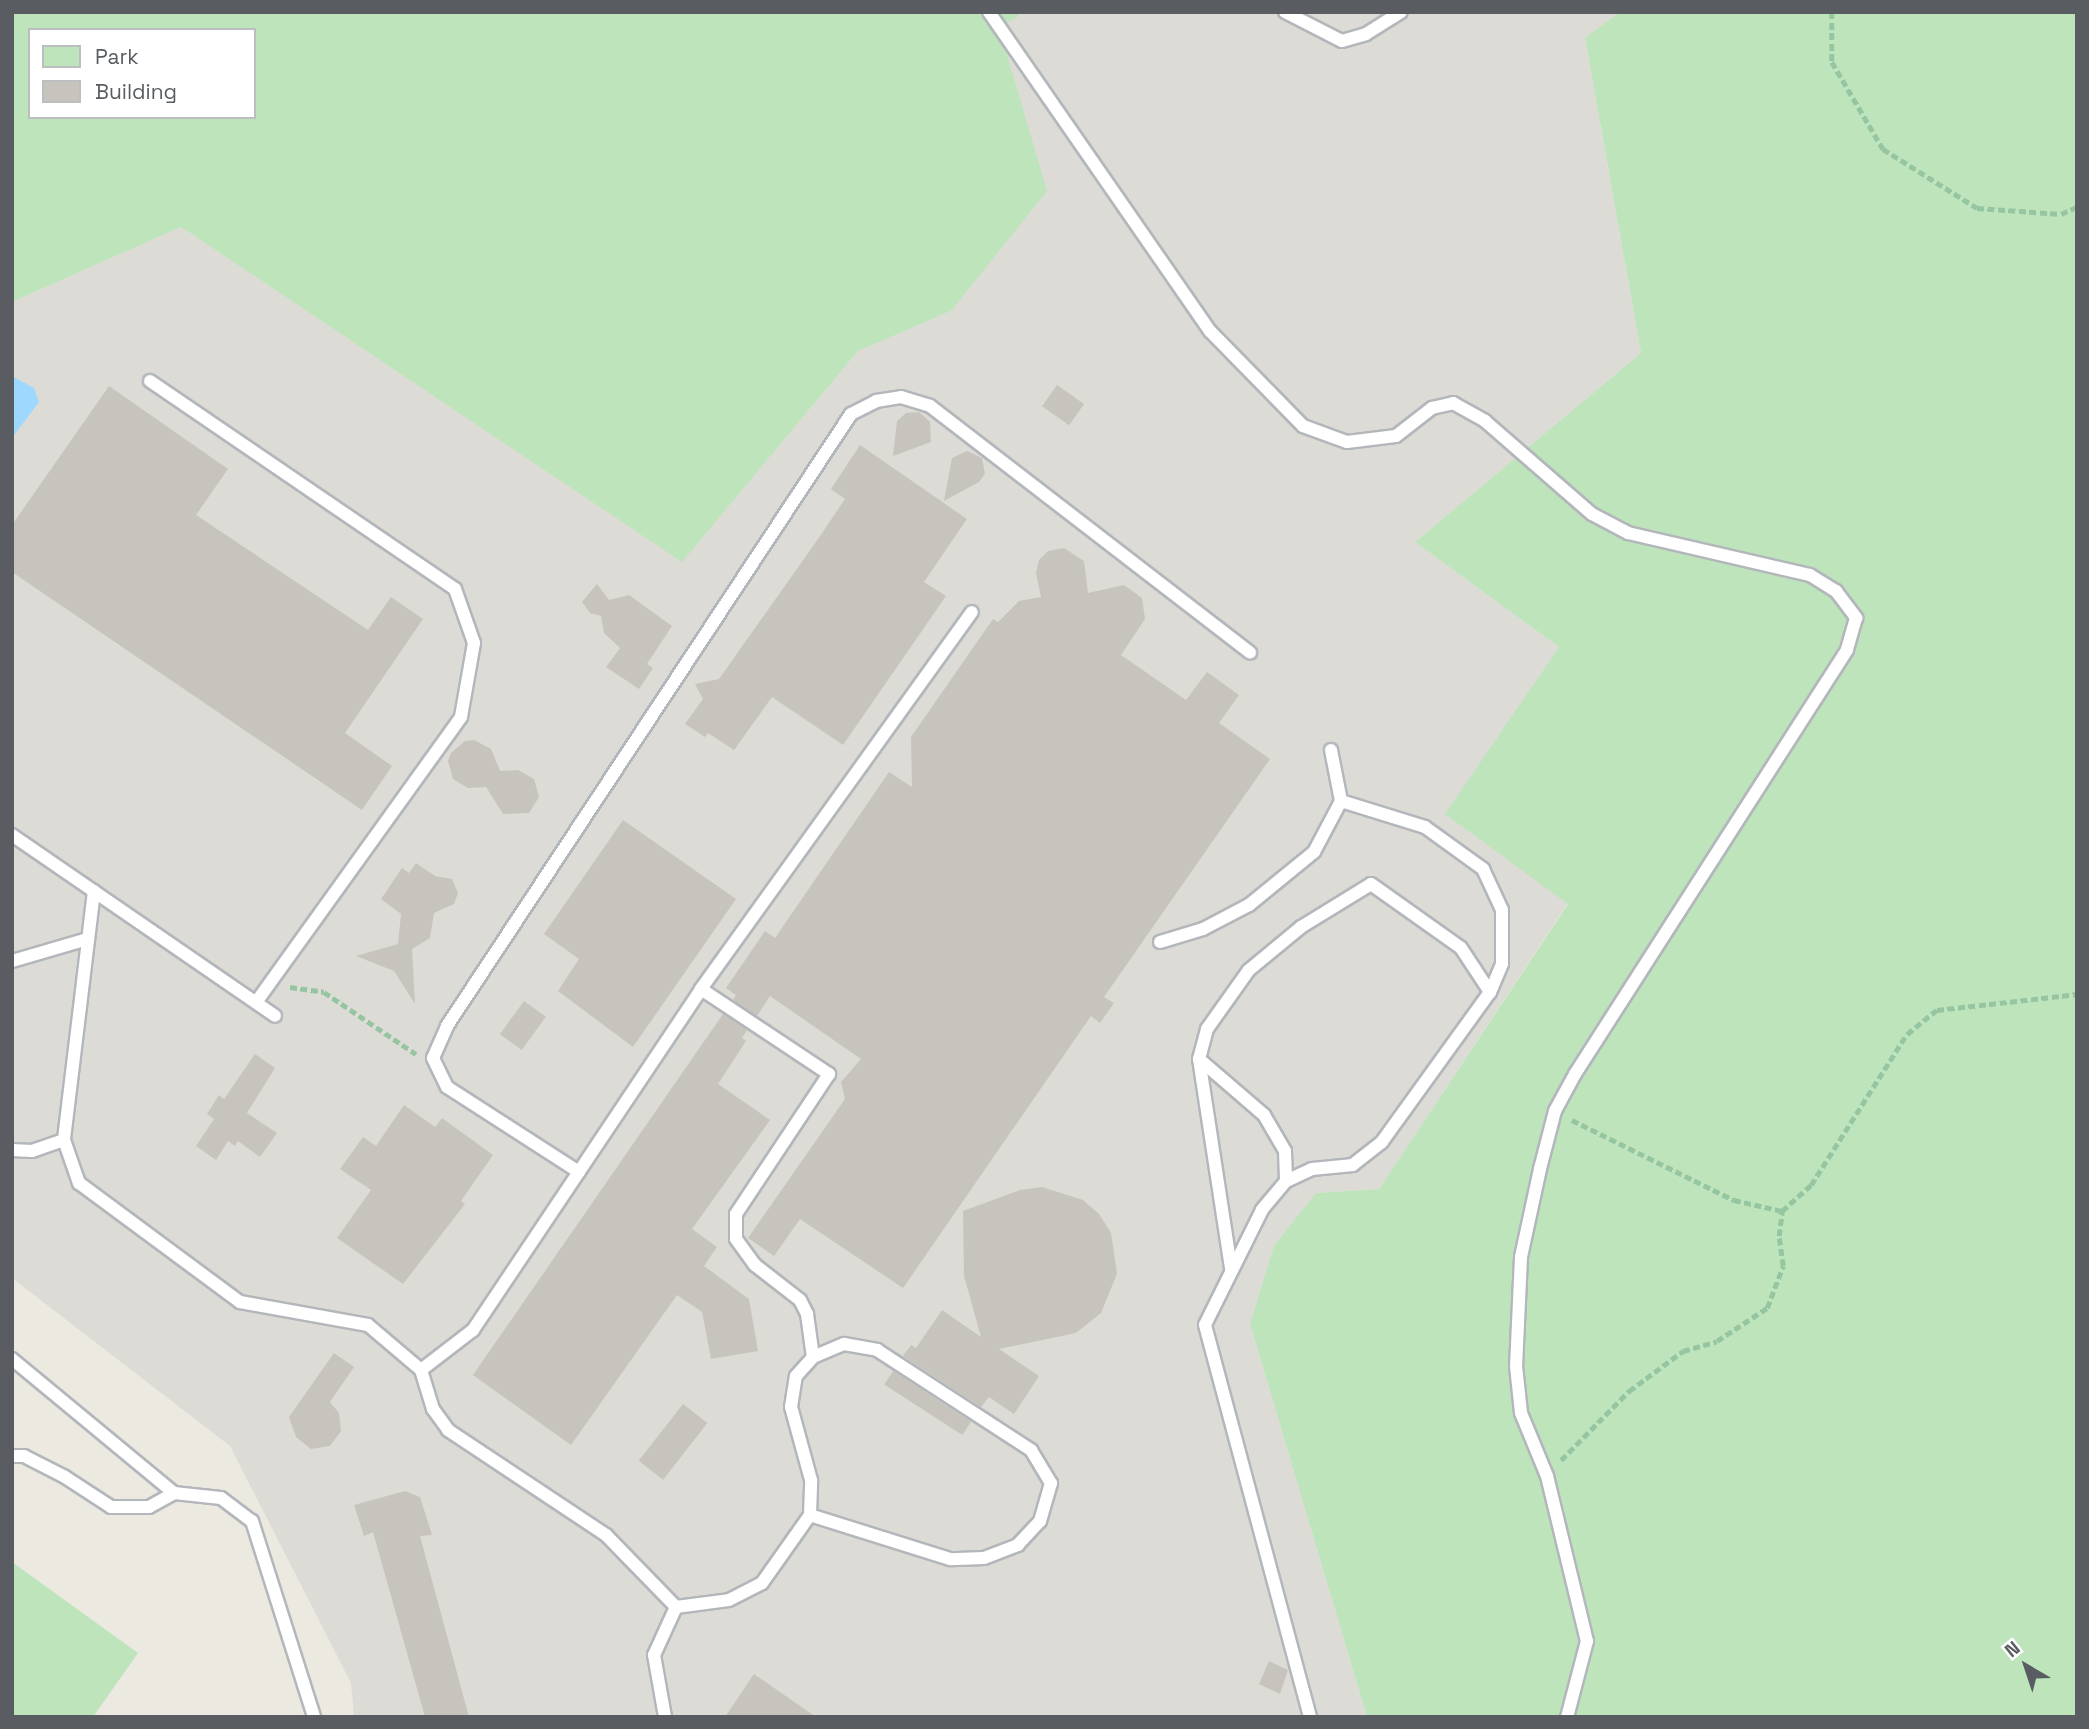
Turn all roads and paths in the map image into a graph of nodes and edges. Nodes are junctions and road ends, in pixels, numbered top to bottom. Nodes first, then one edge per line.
1 (989, 12) edge
2 (1285, 12) edge
3 (1401, 12) edge
4 (1832, 12) edge
5 (2077, 207) edge
6 (150, 381) dead end
7 (972, 612) dead end
8 (1250, 652) dead end
9 (1331, 750) dead end
10 (1341, 801) junction
11 (12, 835) edge
12 (94, 891) junction
13 (87, 939) junction
14 (1160, 942) dead end
15 (12, 961) edge
16 (701, 989) junction
17 (1490, 992) junction
18 (2077, 993) edge
19 (256, 1002) junction
20 (275, 1016) dead end
21 (433, 1058) junction
22 (1199, 1059) junction
23 (1555, 1111) junction
24 (64, 1140) junction
25 (12, 1150) edge
26 (579, 1172) junction
27 (1286, 1181) junction
28 (1782, 1211) junction
29 (1231, 1268) junction
30 (813, 1357) junction
31 (12, 1359) edge
32 (421, 1370) junction
33 (12, 1456) edge
34 (1547, 1476) junction
35 (174, 1493) junction
36 (810, 1515) junction
37 (676, 1607) junction
38 (314, 1717) edge
39 (665, 1717) edge
40 (1310, 1717) edge
41 (1567, 1717) edge

1 - 23 lane
2 - 3 lane
4 - 5 path
6 - 19 lane
7 - 16 lane
8 - 21 lane
9 - 10 lane
10 - 14 lane
10 - 17 lane
11 - 12 lane
12 - 13 lane
12 - 19 lane
13 - 15 lane
13 - 24 lane
16 - 26 lane
16 - 30 lane
17 - 22 lane
17 - 27 lane
18 - 28 path
19 - 20 lane
19 - 21 path
21 - 26 lane
22 - 27 lane
22 - 29 lane
23 - 28 path
23 - 34 lane
24 - 25 lane
24 - 32 lane
26 - 32 lane
27 - 29 lane
28 - 34 path
29 - 40 lane
30 - 36 lane
30 - 36 lane
31 - 35 lane
32 - 37 lane
33 - 35 lane
34 - 41 lane
35 - 38 lane
36 - 37 lane
37 - 39 lane

